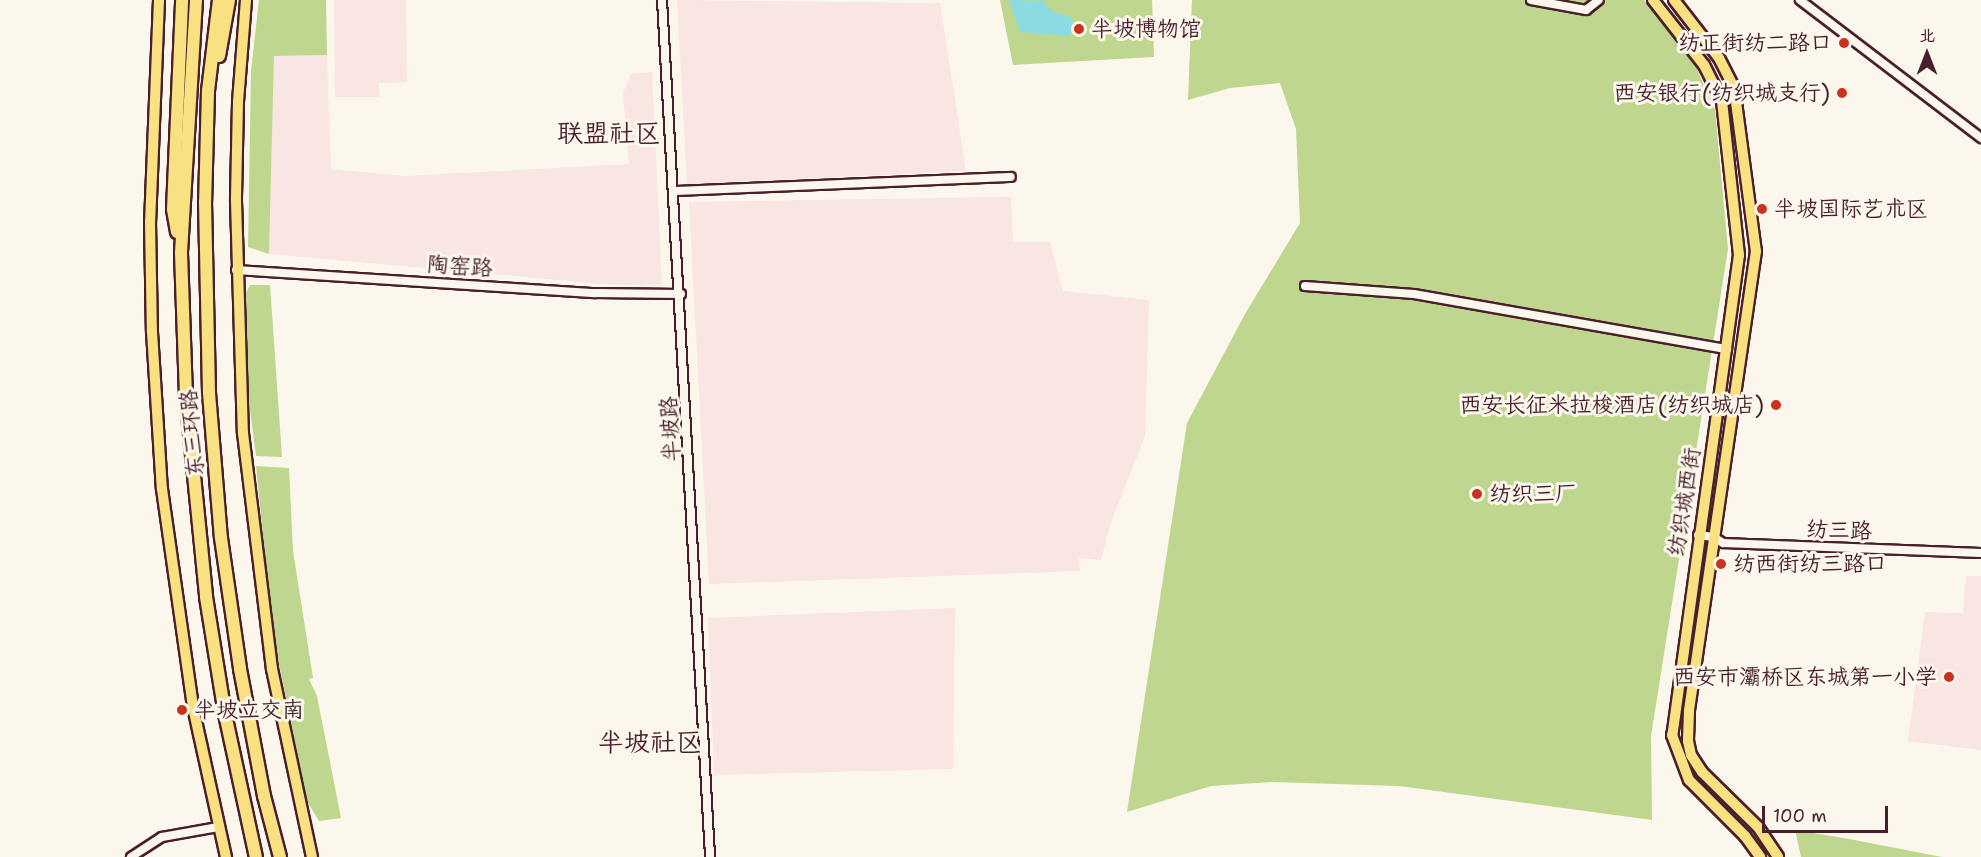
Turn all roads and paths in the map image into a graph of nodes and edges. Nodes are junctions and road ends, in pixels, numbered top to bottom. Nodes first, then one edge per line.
1 (159, 0) edge
2 (182, 0) edge
3 (196, 0) edge
4 (219, 0) edge
5 (229, 0) edge
6 (246, 0) edge
7 (662, 0) edge
8 (1532, 0) edge
9 (1599, 0) edge
10 (1653, 0) edge
11 (1674, 0) edge
12 (1800, 0) edge
13 (208, 91) junction
14 (1981, 138) edge
15 (1011, 177) dead end
16 (674, 191) junction
17 (181, 253) junction
18 (237, 270) junction
19 (1305, 286) dead end
20 (681, 294) junction
21 (1727, 349) junction
22 (1698, 534) junction
23 (1714, 537) junction
24 (1981, 553) edge
25 (218, 827) junction
26 (131, 857) edge
27 (226, 857) edge
28 (256, 857) edge
29 (280, 857) edge
30 (312, 857) edge
31 (710, 857) edge
32 (1760, 857) edge
33 (1778, 857) edge

1 - 25 main road
2 - 17 highway
3 - 17 highway, 东三环路
4 - 13 highway, 东三环路
5 - 13 highway
6 - 18 main road
7 - 16 street, 半坡路
8 - 9 street
10 - 21 main road, 纺织城西街
11 - 23 main road, 纺织城西街
12 - 14 street
13 - 29 highway, 东三环路
15 - 16 street
16 - 20 street, 半坡路
17 - 28 highway, 东三环路
18 - 20 street, 陶窑路
18 - 30 main road
19 - 21 street
20 - 31 street, 半坡路
21 - 22 main road, 纺织城西街
22 - 23 street, 纺三路
22 - 32 main road, 纺织城西街
23 - 24 street, 纺三路
23 - 33 main road, 纺织城西街
25 - 26 street
25 - 27 main road

